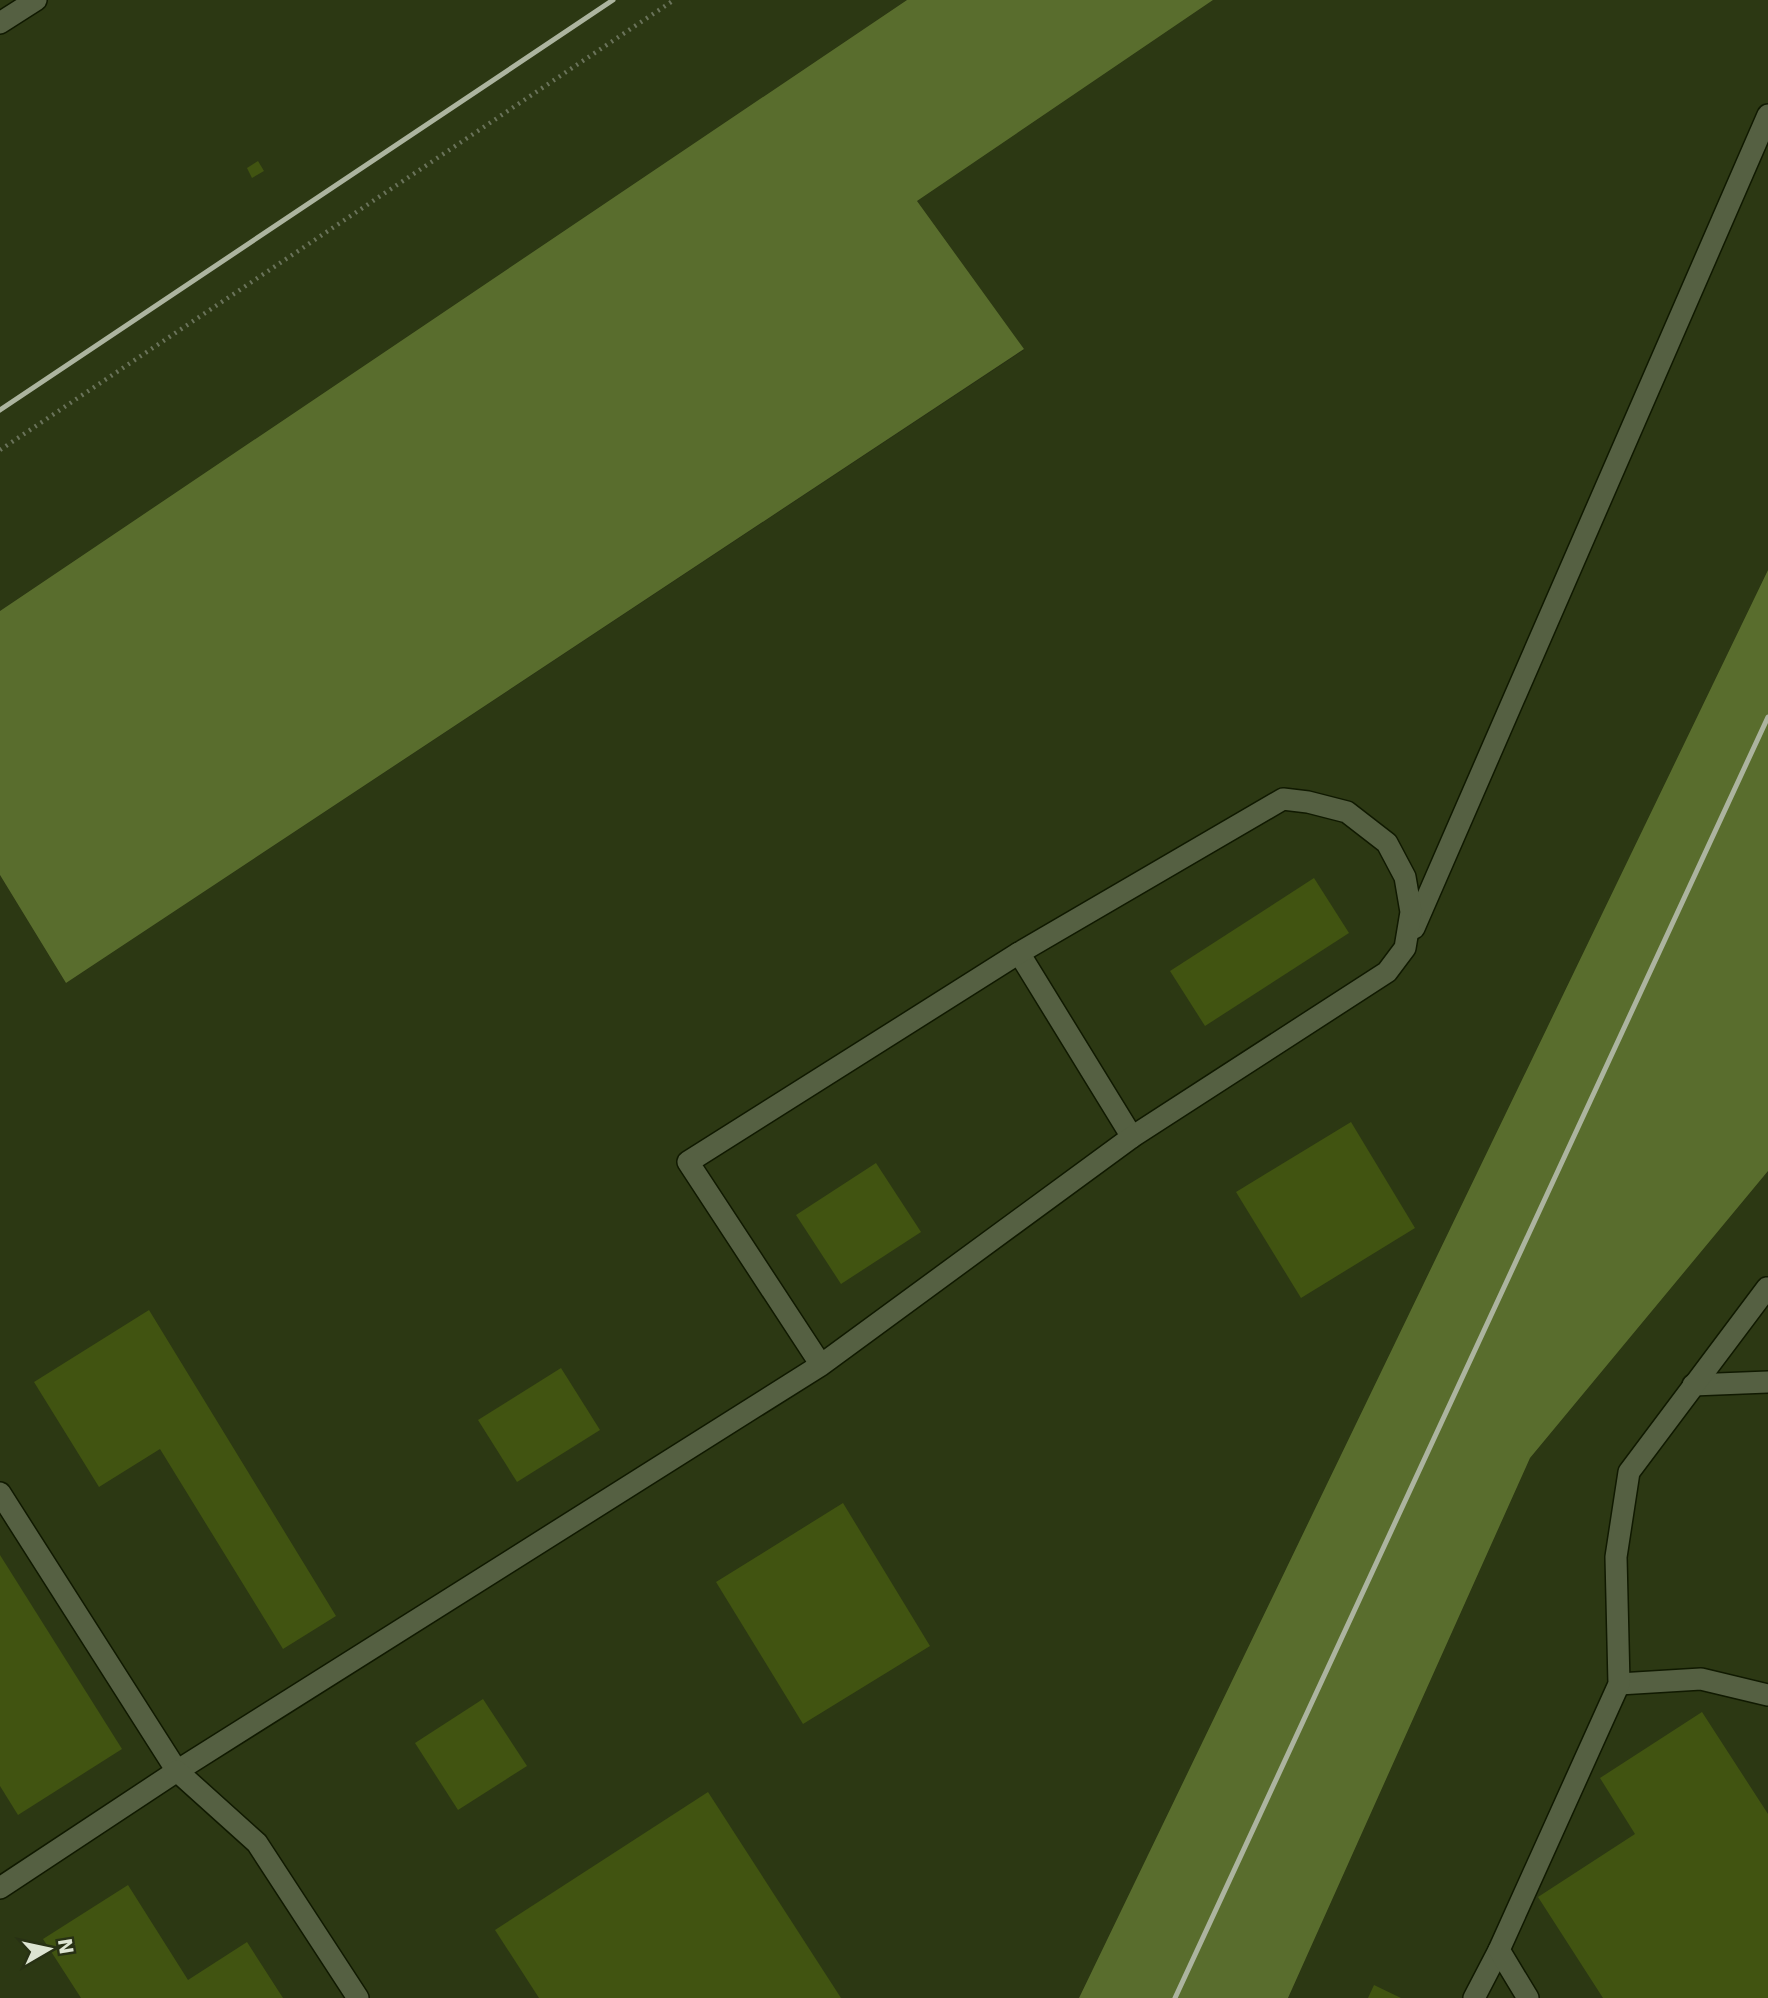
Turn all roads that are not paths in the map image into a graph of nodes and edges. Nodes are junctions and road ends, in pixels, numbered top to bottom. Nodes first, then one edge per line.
1 (36, 0) edge
2 (0, 23) edge
3 (1768, 115) edge
4 (1405, 948) junction
5 (1019, 953) junction
6 (1132, 1137) junction
7 (1768, 1289) edge
8 (821, 1365) junction
9 (1768, 1382) edge
10 (1693, 1385) junction
11 (0, 1493) edge
12 (1619, 1684) junction
13 (1768, 1695) edge
14 (177, 1771) junction
15 (0, 1888) edge
16 (1499, 1950) junction
17 (358, 1998) edge
18 (1474, 1998) edge
19 (1528, 1998) edge

1 - 2 lane
3 - 4 lane
4 - 5 lane
4 - 6 lane
5 - 6 lane
5 - 8 lane
6 - 8 lane
7 - 10 lane
8 - 14 lane
9 - 10 lane
10 - 12 lane
11 - 14 lane
12 - 13 lane
12 - 16 lane
14 - 15 lane
14 - 17 lane
16 - 18 lane
16 - 19 lane

